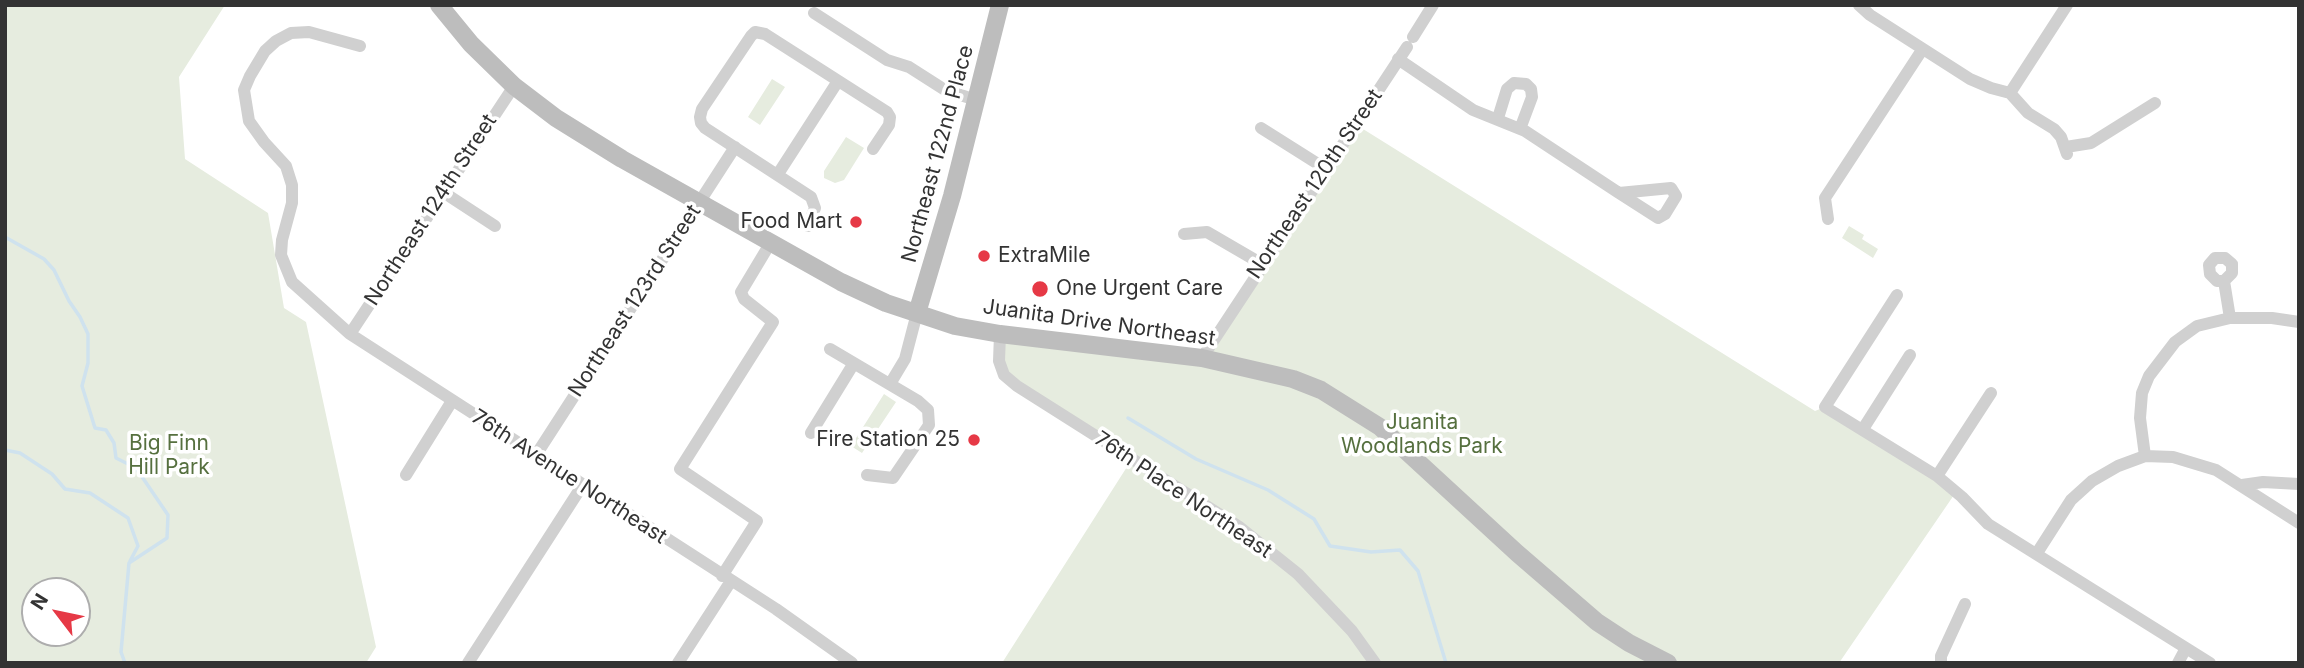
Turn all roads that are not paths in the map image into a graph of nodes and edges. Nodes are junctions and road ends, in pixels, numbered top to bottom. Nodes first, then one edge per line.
1 (439, 5) edge
2 (1000, 5) edge
3 (1433, 5) edge
4 (1859, 5) edge
5 (2067, 5) edge
6 (814, 13) dead end
7 (360, 46) dead end
8 (1922, 50) junction
9 (1398, 60) junction
10 (838, 81) junction
11 (514, 86) junction
12 (2010, 93) junction
13 (976, 100) junction
14 (2155, 103) dead end
15 (1498, 118) junction
16 (1261, 128) dead end
17 (1520, 129) junction
18 (734, 147) junction
19 (873, 149) dead end
20 (1326, 169) junction
21 (778, 174) junction
22 (443, 191) junction
23 (1619, 192) dead end
24 (700, 202) junction
25 (1828, 219) dead end
26 (495, 226) dead end
27 (808, 226) dead end
28 (1184, 234) dead end
29 (771, 242) junction
30 (1262, 264) junction
31 (2224, 281) dead end
32 (1896, 295) dead end
33 (917, 313) junction
34 (2230, 318) junction
35 (2299, 322) edge
36 (350, 334) junction
37 (1000, 334) junction
38 (830, 349) dead end
39 (1910, 355) dead end
40 (1202, 358) junction
41 (855, 363) junction
42 (890, 384) junction
43 (1991, 393) dead end
44 (452, 401) junction
45 (1863, 429) junction
46 (811, 433) dead end
47 (536, 455) junction
48 (2145, 456) junction
49 (406, 474) dead end
50 (867, 475) dead end
51 (1937, 476) junction
52 (2299, 484) edge
53 (2242, 485) junction
54 (582, 486) junction
55 (2299, 523) edge
56 (2037, 553) junction
57 (727, 578) junction
58 (1965, 604) dead end
59 (2186, 648) junction
60 (468, 663) edge
61 (678, 663) edge
62 (852, 663) edge
63 (1375, 663) edge
64 (1668, 663) edge
65 (1941, 663) edge
66 (2178, 663) edge
67 (2210, 663) edge

1 - 11 main road, Juanita Drive Northeast
2 - 13 main road, Northeast 122nd Place
3 - 9 street, Northeast 120th Street
4 - 8 street
5 - 12 street
6 - 13 street
7 - 36 street, 76th Avenue Northeast
8 - 12 street
8 - 25 street
9 - 15 street
9 - 20 street, Northeast 120th Street
10 - 18 street
10 - 19 street
10 - 21 street
11 - 22 street, Northeast 124th Street
11 - 24 main road, Juanita Drive Northeast
12 - 14 street
13 - 33 main road, Northeast 122nd Place
15 - 17 street
15 - 17 street
16 - 20 street
17 - 23 street
18 - 21 street
18 - 24 street, Northeast 123rd Street
20 - 30 street, Northeast 120th Street
21 - 27 street
22 - 26 street
22 - 36 street, Northeast 124th Street
24 - 29 main road, Juanita Drive Northeast
24 - 47 street, Northeast 123rd Street
28 - 30 street
29 - 33 main road, Juanita Drive Northeast
29 - 57 street
30 - 40 street, Northeast 120th Street
31 - 34 street
32 - 45 street
33 - 37 main road, Juanita Drive Northeast
33 - 42 street
34 - 35 street
34 - 48 street
36 - 44 street, 76th Avenue Northeast
37 - 40 main road, Juanita Drive Northeast
37 - 63 street, 76th Place Northeast
38 - 41 street
39 - 45 street
40 - 64 main road, Juanita Drive Northeast
41 - 42 street
41 - 46 street
42 - 50 street
43 - 51 street
44 - 47 street, 76th Avenue Northeast
44 - 49 street
45 - 51 street
47 - 54 street, 76th Avenue Northeast
48 - 53 street
48 - 56 street
51 - 56 street
52 - 53 street
53 - 55 street
54 - 57 street, 76th Avenue Northeast
54 - 60 street
56 - 59 street
57 - 61 street
57 - 62 street, 76th Avenue Northeast
58 - 65 street
59 - 66 street
59 - 67 street

